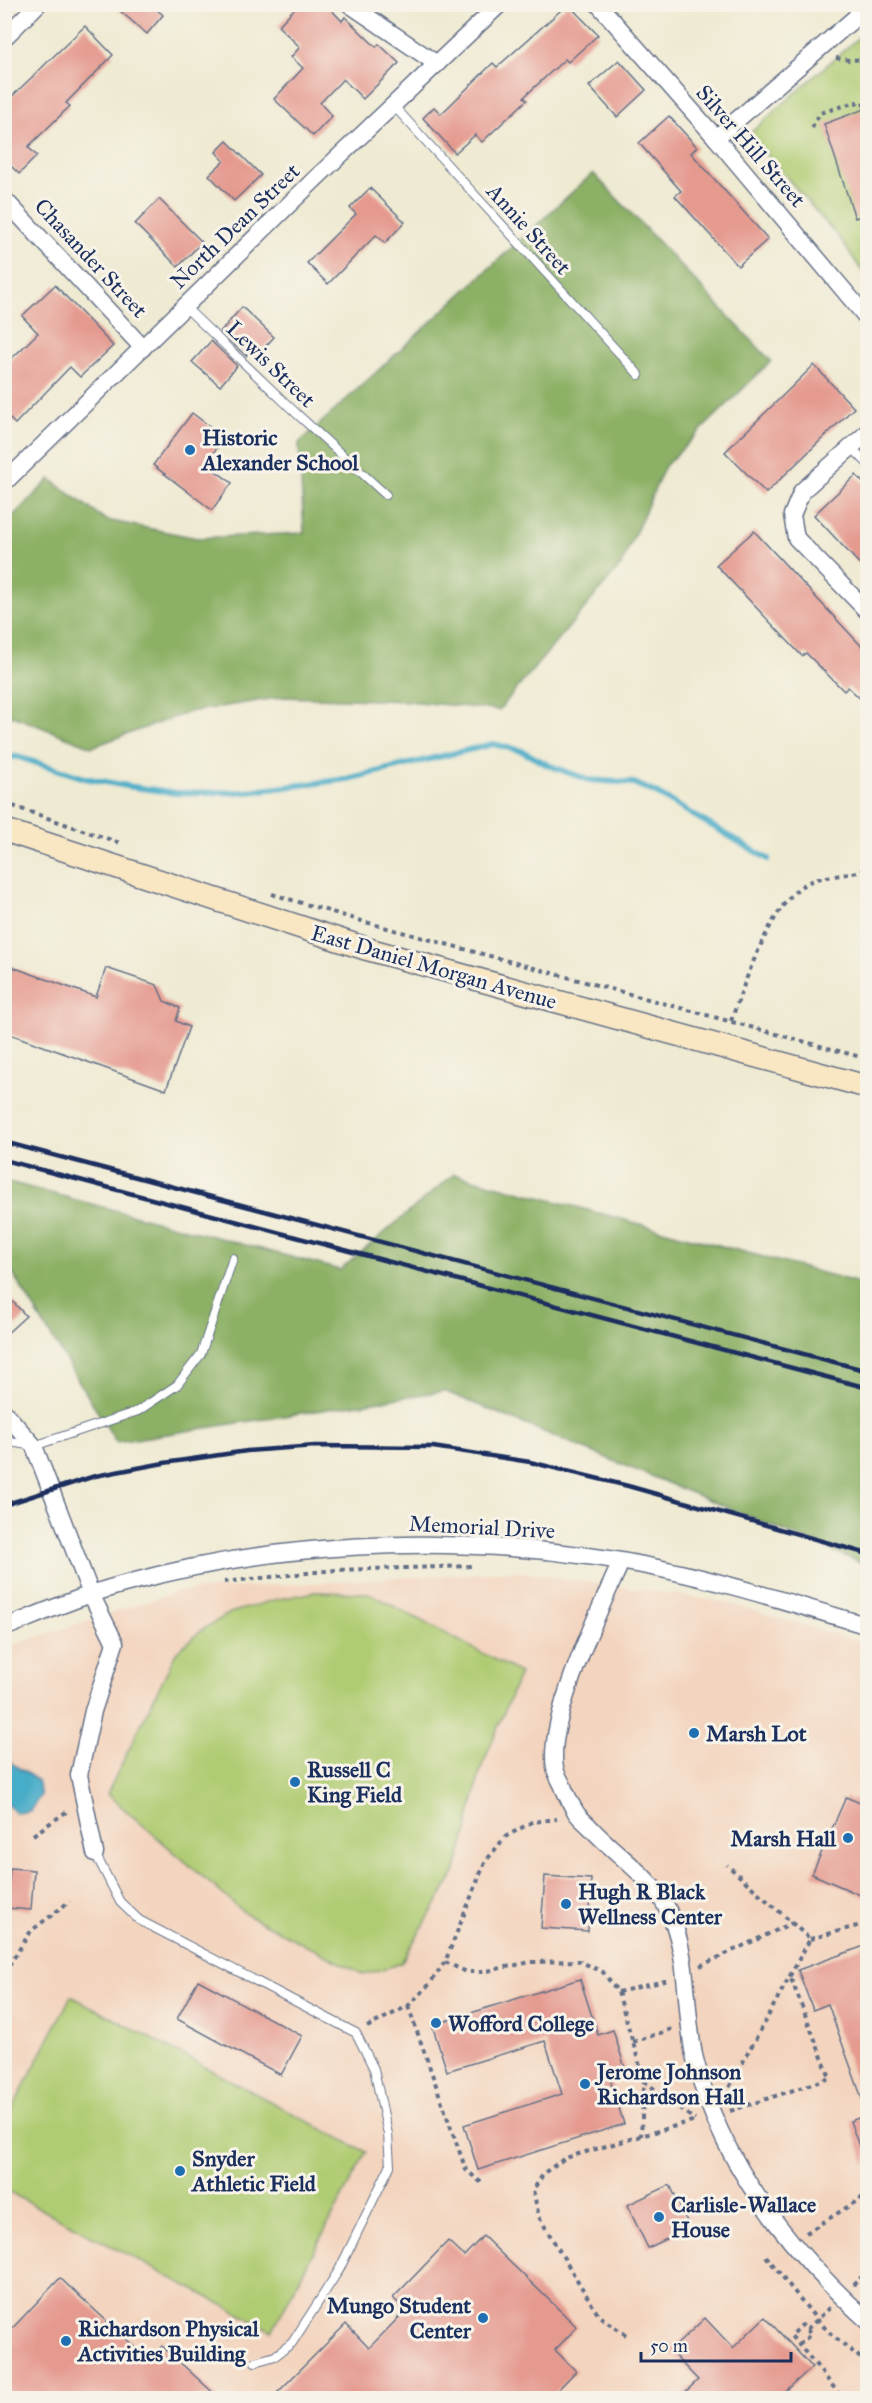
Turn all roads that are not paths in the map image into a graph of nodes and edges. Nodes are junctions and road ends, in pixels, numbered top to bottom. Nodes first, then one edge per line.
1 (38, 4) edge
2 (350, 4) edge
3 (500, 4) edge
4 (597, 4) edge
5 (861, 4) edge
6 (4, 38) edge
7 (437, 64) junction
8 (393, 105) junction
9 (716, 138) junction
10 (4, 199) edge
11 (185, 307) junction
12 (867, 319) edge
13 (143, 348) junction
14 (639, 375) dead end
15 (867, 432) edge
16 (851, 447) junction
17 (867, 464) edge
18 (4, 483) edge
19 (386, 495) dead end
20 (867, 612) edge
21 (4, 830) edge
22 (867, 1087) edge
23 (233, 1258) dead end
24 (4, 1412) edge
25 (4, 1442) edge
26 (34, 1446) junction
27 (621, 1562) junction
28 (91, 1594) junction
29 (867, 1626) edge
30 (4, 1628) edge
31 (95, 1853) joint
32 (867, 2320) edge
33 (255, 2362) dead end

1 - 6 street
2 - 7 street
3 - 7 street, North Dean Street
4 - 9 street, Silver Hill Street
5 - 9 street
7 - 8 street, North Dean Street
8 - 11 street, North Dean Street
8 - 14 lane, Annie Street
9 - 12 street, Silver Hill Street
10 - 13 street, Chasander Street
11 - 13 street, North Dean Street
11 - 19 lane, Lewis Street
13 - 18 street, North Dean Street
15 - 16 street
16 - 17 lane
16 - 20 street
21 - 22 main road, East Daniel Morgan Avenue
23 - 26 lane
24 - 26 street
25 - 26 lane
26 - 28 street
27 - 28 street, Memorial Drive
27 - 29 street, Memorial Drive
27 - 32 street
28 - 30 street, Memorial Drive
28 - 31 street
31 - 33 lane

